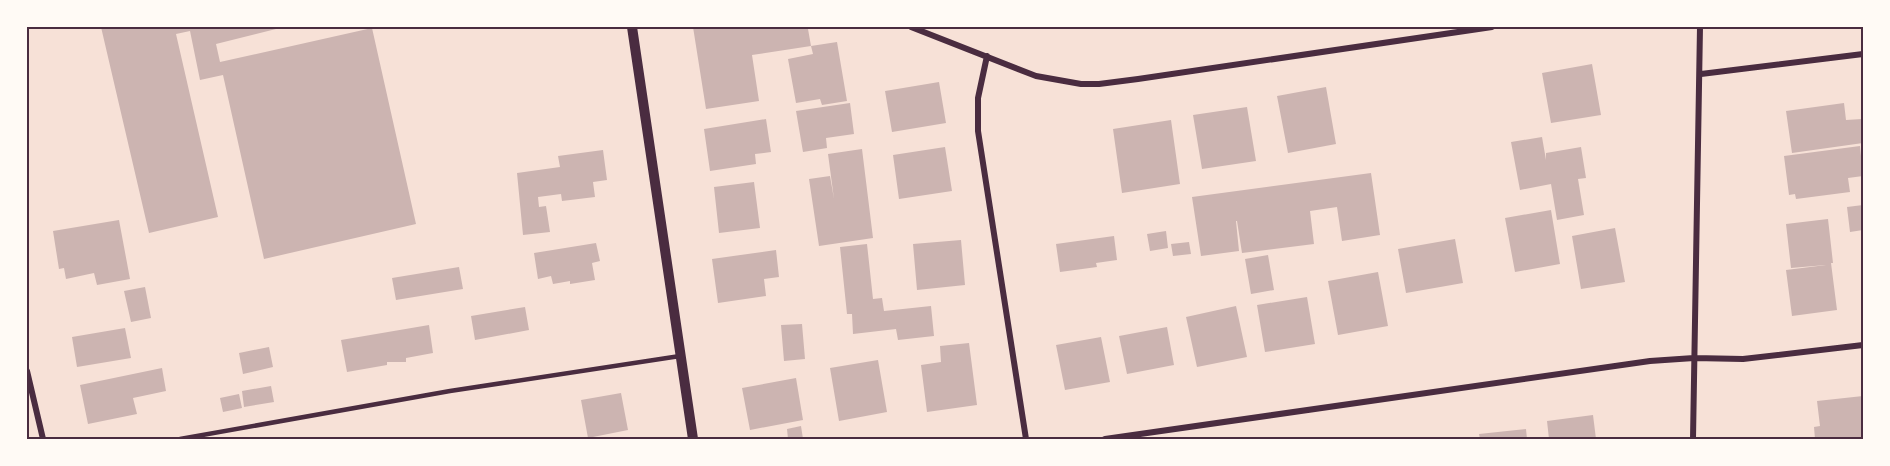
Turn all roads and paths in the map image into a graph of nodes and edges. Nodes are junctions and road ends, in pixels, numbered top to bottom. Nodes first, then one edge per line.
1 (632, 27) edge
2 (911, 27) edge
3 (1492, 27) edge
4 (1700, 27) edge
5 (1863, 54) edge
6 (987, 56) junction
7 (1701, 74) junction
8 (1863, 345) edge
9 (680, 356) junction
10 (1694, 358) junction
11 (27, 371) edge
12 (43, 439) edge
13 (180, 439) edge
14 (693, 439) edge
15 (1026, 439) edge
16 (1105, 439) edge
17 (1693, 439) edge

1 - 9 street
2 - 6 street
3 - 6 street
4 - 7 street
5 - 7 street
6 - 15 street
7 - 10 street
8 - 10 street
9 - 13 lane
9 - 14 street
10 - 16 street
10 - 17 street
11 - 12 street

